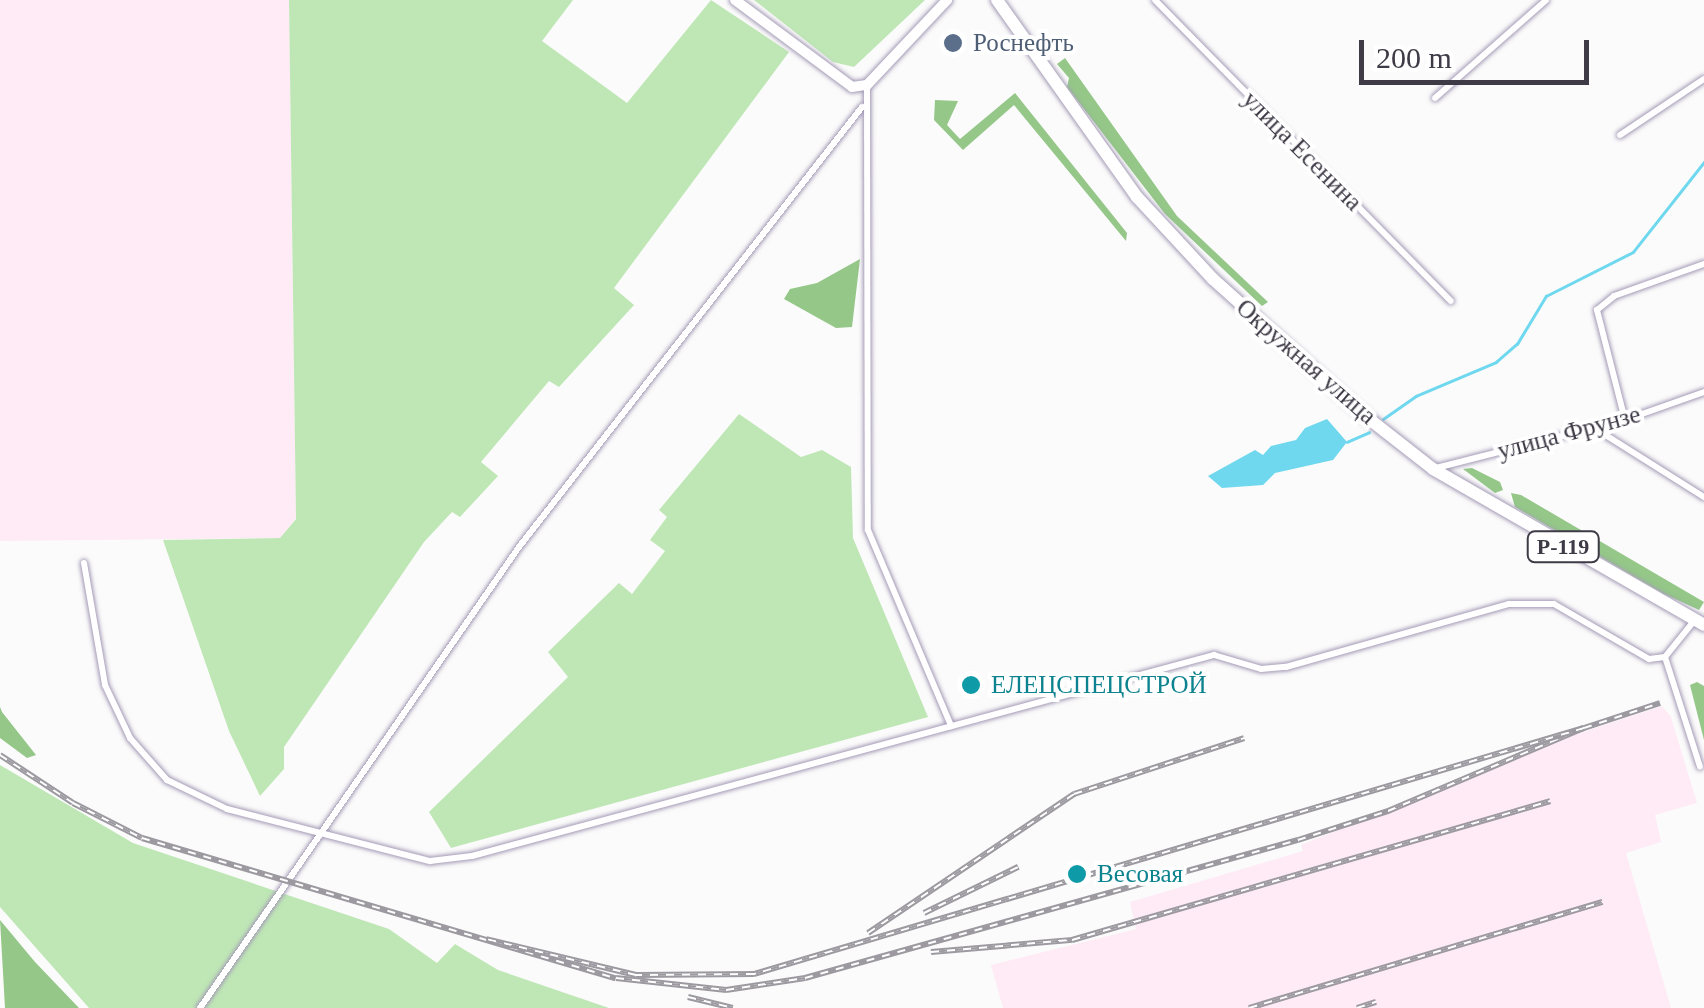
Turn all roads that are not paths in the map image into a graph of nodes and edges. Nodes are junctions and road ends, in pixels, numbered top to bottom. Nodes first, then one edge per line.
1 (736, 0) edge
2 (948, 0) edge
3 (997, 0) edge
4 (1154, 0) edge
5 (1546, 0) edge
6 (1704, 79) edge
7 (867, 85) junction
8 (1435, 98) dead end
9 (862, 106) junction
10 (1620, 135) dead end
11 (1704, 264) edge
12 (1451, 300) dead end
13 (1704, 392) edge
14 (1625, 420) junction
15 (1595, 428) junction
16 (1433, 469) junction
17 (1704, 497) edge
18 (84, 564) dead end
19 (1700, 623) edge
20 (1665, 657) junction
21 (950, 726) junction
22 (1700, 766) dead end
23 (316, 836) junction
24 (200, 1008) edge

1 - 7 street
2 - 7 street
3 - 16 highway, Окружная улица / Р-119
4 - 12 street, улица Есенина
5 - 8 street
6 - 10 street
7 - 9 street
9 - 21 street
9 - 23 street
11 - 14 street
13 - 14 street, улица Фрунзе
14 - 15 street, улица Фрунзе
15 - 16 street, улица Фрунзе
15 - 17 street
16 - 19 highway, Окружная улица / Р-119
18 - 23 street
19 - 20 street
20 - 21 street
20 - 22 street
21 - 23 street
23 - 24 street

